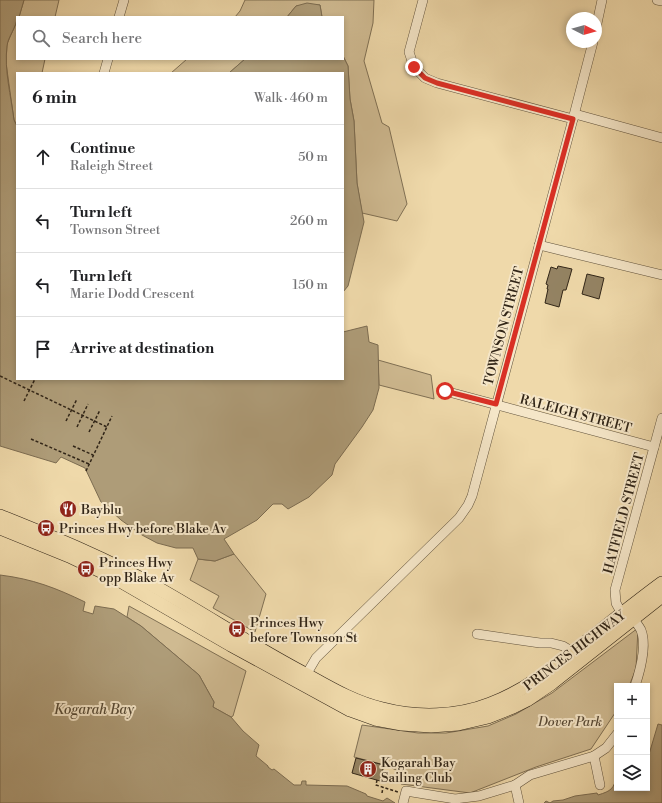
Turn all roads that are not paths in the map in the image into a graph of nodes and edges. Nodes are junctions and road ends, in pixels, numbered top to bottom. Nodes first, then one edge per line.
1 (124, 0) edge
2 (423, 0) edge
3 (602, 0) edge
4 (658, 0) edge
5 (662, 1) edge
6 (599, 12) edge
7 (119, 16) edge
8 (591, 48) edge
9 (108, 60) edge
10 (104, 72) edge
11 (574, 116) junction
12 (662, 138) edge
13 (539, 245) junction
14 (662, 275) edge
15 (445, 391) dead end
16 (496, 404) junction
17 (662, 418) edge
18 (654, 447) junction
19 (0, 516) edge
20 (0, 528) edge
21 (662, 583) edge
22 (662, 596) edge
23 (628, 617) junction
24 (477, 634) dead end
25 (573, 652) junction
26 (306, 675) junction
27 (636, 683) edge
28 (614, 738) edge
29 (594, 756) junction
30 (515, 785) junction
31 (600, 785) dead end
32 (404, 799) edge
33 (519, 803) edge

1 - 7 street
2 - 11 street
3 - 6 street
4 - 5 street
8 - 11 street, TOWNSON STREET
9 - 10 street
11 - 12 street
11 - 13 street, TOWNSON STREET
13 - 14 street
13 - 16 street, TOWNSON STREET
15 - 16 street, RALEIGH STREET
16 - 18 street, RALEIGH STREET
16 - 26 street, TOWNSON STREET
17 - 18 street, HATFIELD STREET
18 - 23 street, HATFIELD STREET
19 - 26 highway, PRINCES HIGHWAY
20 - 23 highway, PRINCES HIGHWAY
21 - 23 highway, PRINCES HIGHWAY
22 - 23 highway, PRINCES HIGHWAY
23 - 25 highway, PRINCES HIGHWAY
23 - 27 street, HATFIELD STREET
24 - 25 street
25 - 26 highway, PRINCES HIGHWAY
28 - 29 street
29 - 30 street
29 - 31 street
30 - 32 street
30 - 33 street

